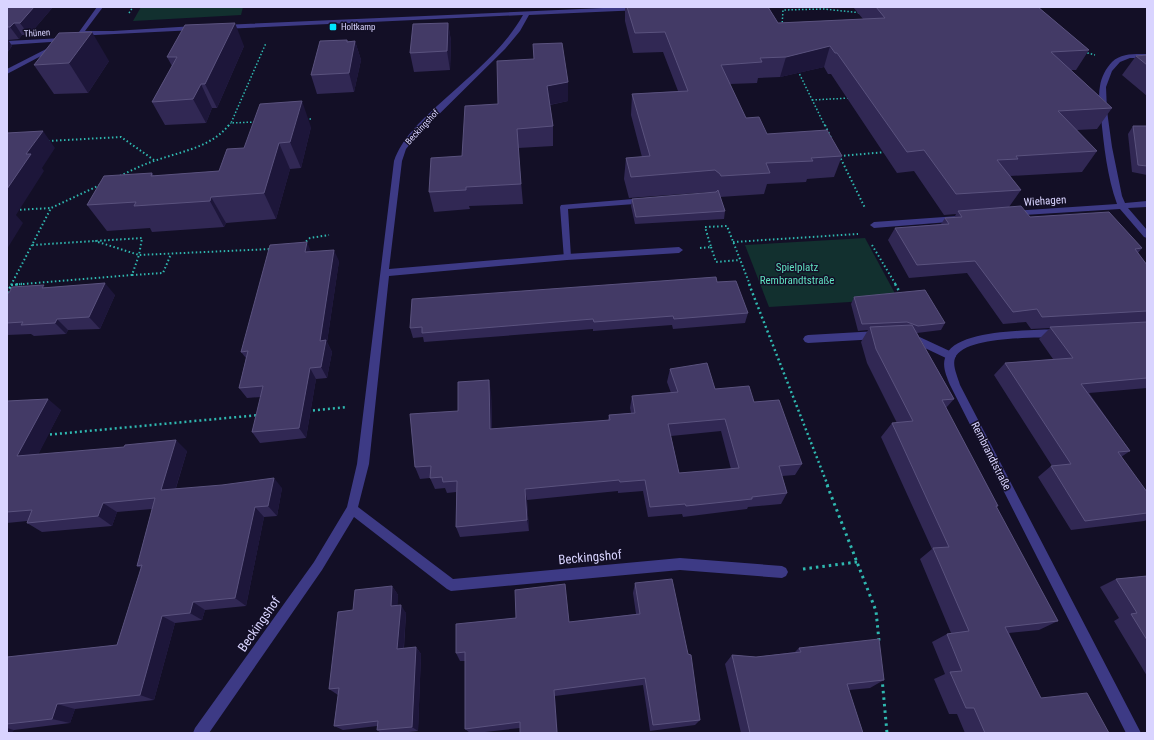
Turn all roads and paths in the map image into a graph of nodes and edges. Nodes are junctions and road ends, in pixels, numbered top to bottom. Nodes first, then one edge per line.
1 (100, 7) edge
2 (663, 7) edge
3 (863, 13) dead end
4 (527, 14) junction
5 (274, 24) junction
6 (214, 27) edge
7 (206, 28) edge
8 (782, 30) edge
9 (81, 33) junction
10 (67, 40) junction
11 (7, 43) edge
12 (1080, 50) edge
13 (1147, 56) edge
14 (1115, 62) junction
15 (795, 64) edge
16 (7, 72) edge
17 (850, 98) dead end
18 (812, 100) junction
19 (311, 119) dead end
20 (304, 120) dead end
21 (260, 122) edge
22 (231, 123) junction
23 (44, 141) edge
24 (833, 142) edge
25 (836, 149) edge
26 (893, 152) edge
27 (840, 156) junction
28 (154, 160) junction
29 (120, 176) edge
30 (106, 182) edge
31 (657, 200) edge
32 (1147, 204) edge
33 (1122, 206) junction
34 (52, 208) junction
35 (14, 210) dead end
36 (1006, 215) edge
37 (967, 218) edge
38 (874, 225) junction
39 (866, 234) junction
40 (329, 235) dead end
41 (1147, 235) edge
42 (93, 240) junction
43 (733, 242) junction
44 (32, 245) junction
45 (302, 245) edge
46 (711, 247) junction
47 (274, 249) edge
48 (679, 250) joint
49 (139, 254) junction
50 (171, 254) junction
51 (567, 257) junction
52 (740, 260) junction
53 (385, 273) junction
54 (132, 275) junction
55 (11, 285) junction
56 (7, 293) edge
57 (903, 298) edge
58 (1069, 332) edge
59 (903, 334) edge
60 (887, 335) edge
61 (808, 339) dead end
62 (951, 356) junction
63 (371, 405) junction
64 (301, 412) edge
65 (262, 415) edge
66 (37, 436) edge
67 (352, 509) junction
68 (857, 562) junction
69 (782, 572) joint
70 (879, 649) edge
71 (882, 672) edge
72 (200, 733) edge
73 (887, 733) edge
74 (1134, 733) edge

1 - 9 street
2 - 4 street
3 - 8 path
4 - 5 street
4 - 53 street, Beckingshof
5 - 6 street
5 - 22 path
7 - 9 street
9 - 10 street, Thünen
10 - 11 street, Thünen
10 - 16 street, Thünen
12 - 14 path
13 - 14 street
14 - 33 street
15 - 18 path
17 - 18 path
18 - 24 path
19 - 20 path
21 - 22 path
22 - 28 path
23 - 28 path
25 - 27 path
26 - 27 path
27 - 38 path
28 - 29 path
30 - 34 path
31 - 51 street
32 - 33 street, Wiehagen
33 - 36 street, Wiehagen
33 - 41 street
34 - 35 path
34 - 44 path
37 - 38 street
38 - 39 path
39 - 43 path
39 - 57 path
40 - 45 path
42 - 44 path
42 - 49 path
42 - 49 path
43 - 46 path
43 - 52 path
44 - 55 path
46 - 48 path
46 - 52 path
47 - 50 path
48 - 51 street
49 - 50 path
49 - 54 path
50 - 54 path
51 - 53 street
52 - 68 path
53 - 63 street, Beckingshof
54 - 55 path
55 - 56 path
58 - 62 street
59 - 62 street
60 - 61 street
62 - 74 street, Rembrandtstraße
63 - 64 path
63 - 67 street, Beckingshof
65 - 66 path
67 - 69 street, Beckingshof
67 - 72 street, Beckingshof
68 - 69 path
68 - 70 path
71 - 73 path

